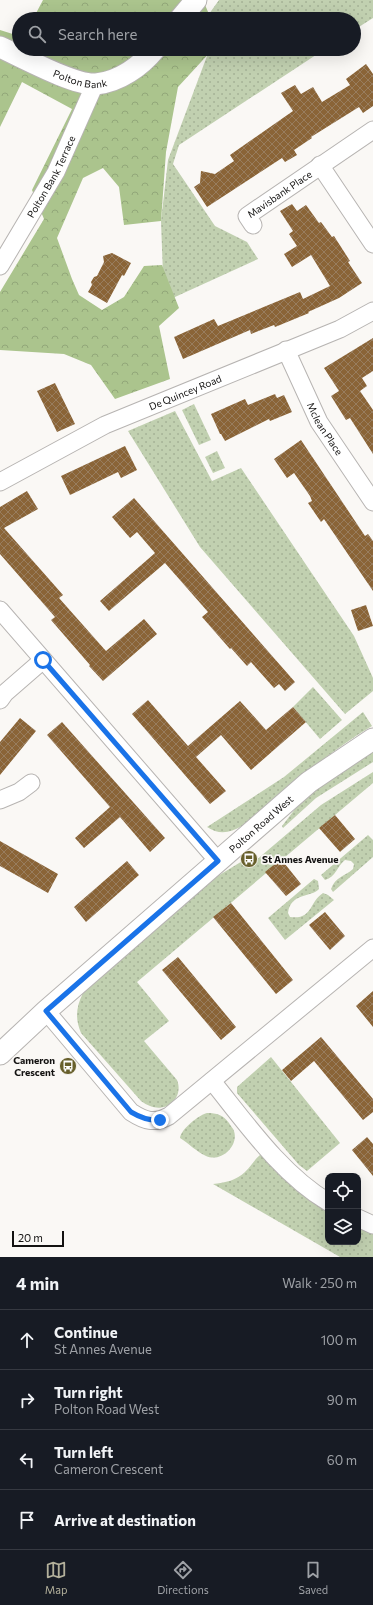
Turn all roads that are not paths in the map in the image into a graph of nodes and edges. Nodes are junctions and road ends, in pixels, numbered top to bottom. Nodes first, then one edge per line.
1 (196, 0) edge
2 (186, 12) edge
3 (0, 47) edge
4 (12, 53) edge
5 (19, 56) edge
6 (150, 56) edge
7 (95, 84) junction
8 (373, 130) edge
9 (320, 165) junction
10 (253, 225) dead end
11 (373, 244) edge
12 (0, 266) edge
13 (373, 310) edge
14 (286, 350) junction
15 (0, 482) edge
16 (373, 502) edge
17 (0, 610) edge
18 (43, 660) junction
19 (0, 700) edge
20 (373, 739) edge
21 (31, 783) dead end
22 (0, 800) edge
23 (218, 861) junction
24 (373, 948) edge
25 (46, 1011) junction
26 (0, 1054) edge
27 (212, 1081) junction
28 (325, 1200) edge
29 (361, 1219) edge
30 (373, 1225) edge

1 - 2 street
3 - 4 street, Polton Bank
5 - 7 street, Polton Bank
6 - 7 street, Polton Bank
7 - 12 street, Polton Bank Terrace
8 - 9 street, Mavisbank Place
9 - 10 street, Mavisbank Place
9 - 11 street, Mavisbank Place
13 - 14 street, De Quincey Road
14 - 15 street, De Quincey Road
14 - 16 street, Mclean Place
17 - 18 street
18 - 19 street
18 - 23 street
20 - 23 street, Polton Road West
21 - 22 street
23 - 25 street, Polton Road West
24 - 27 street
25 - 26 street, Polton Road West
25 - 27 street
27 - 28 street
29 - 30 street

